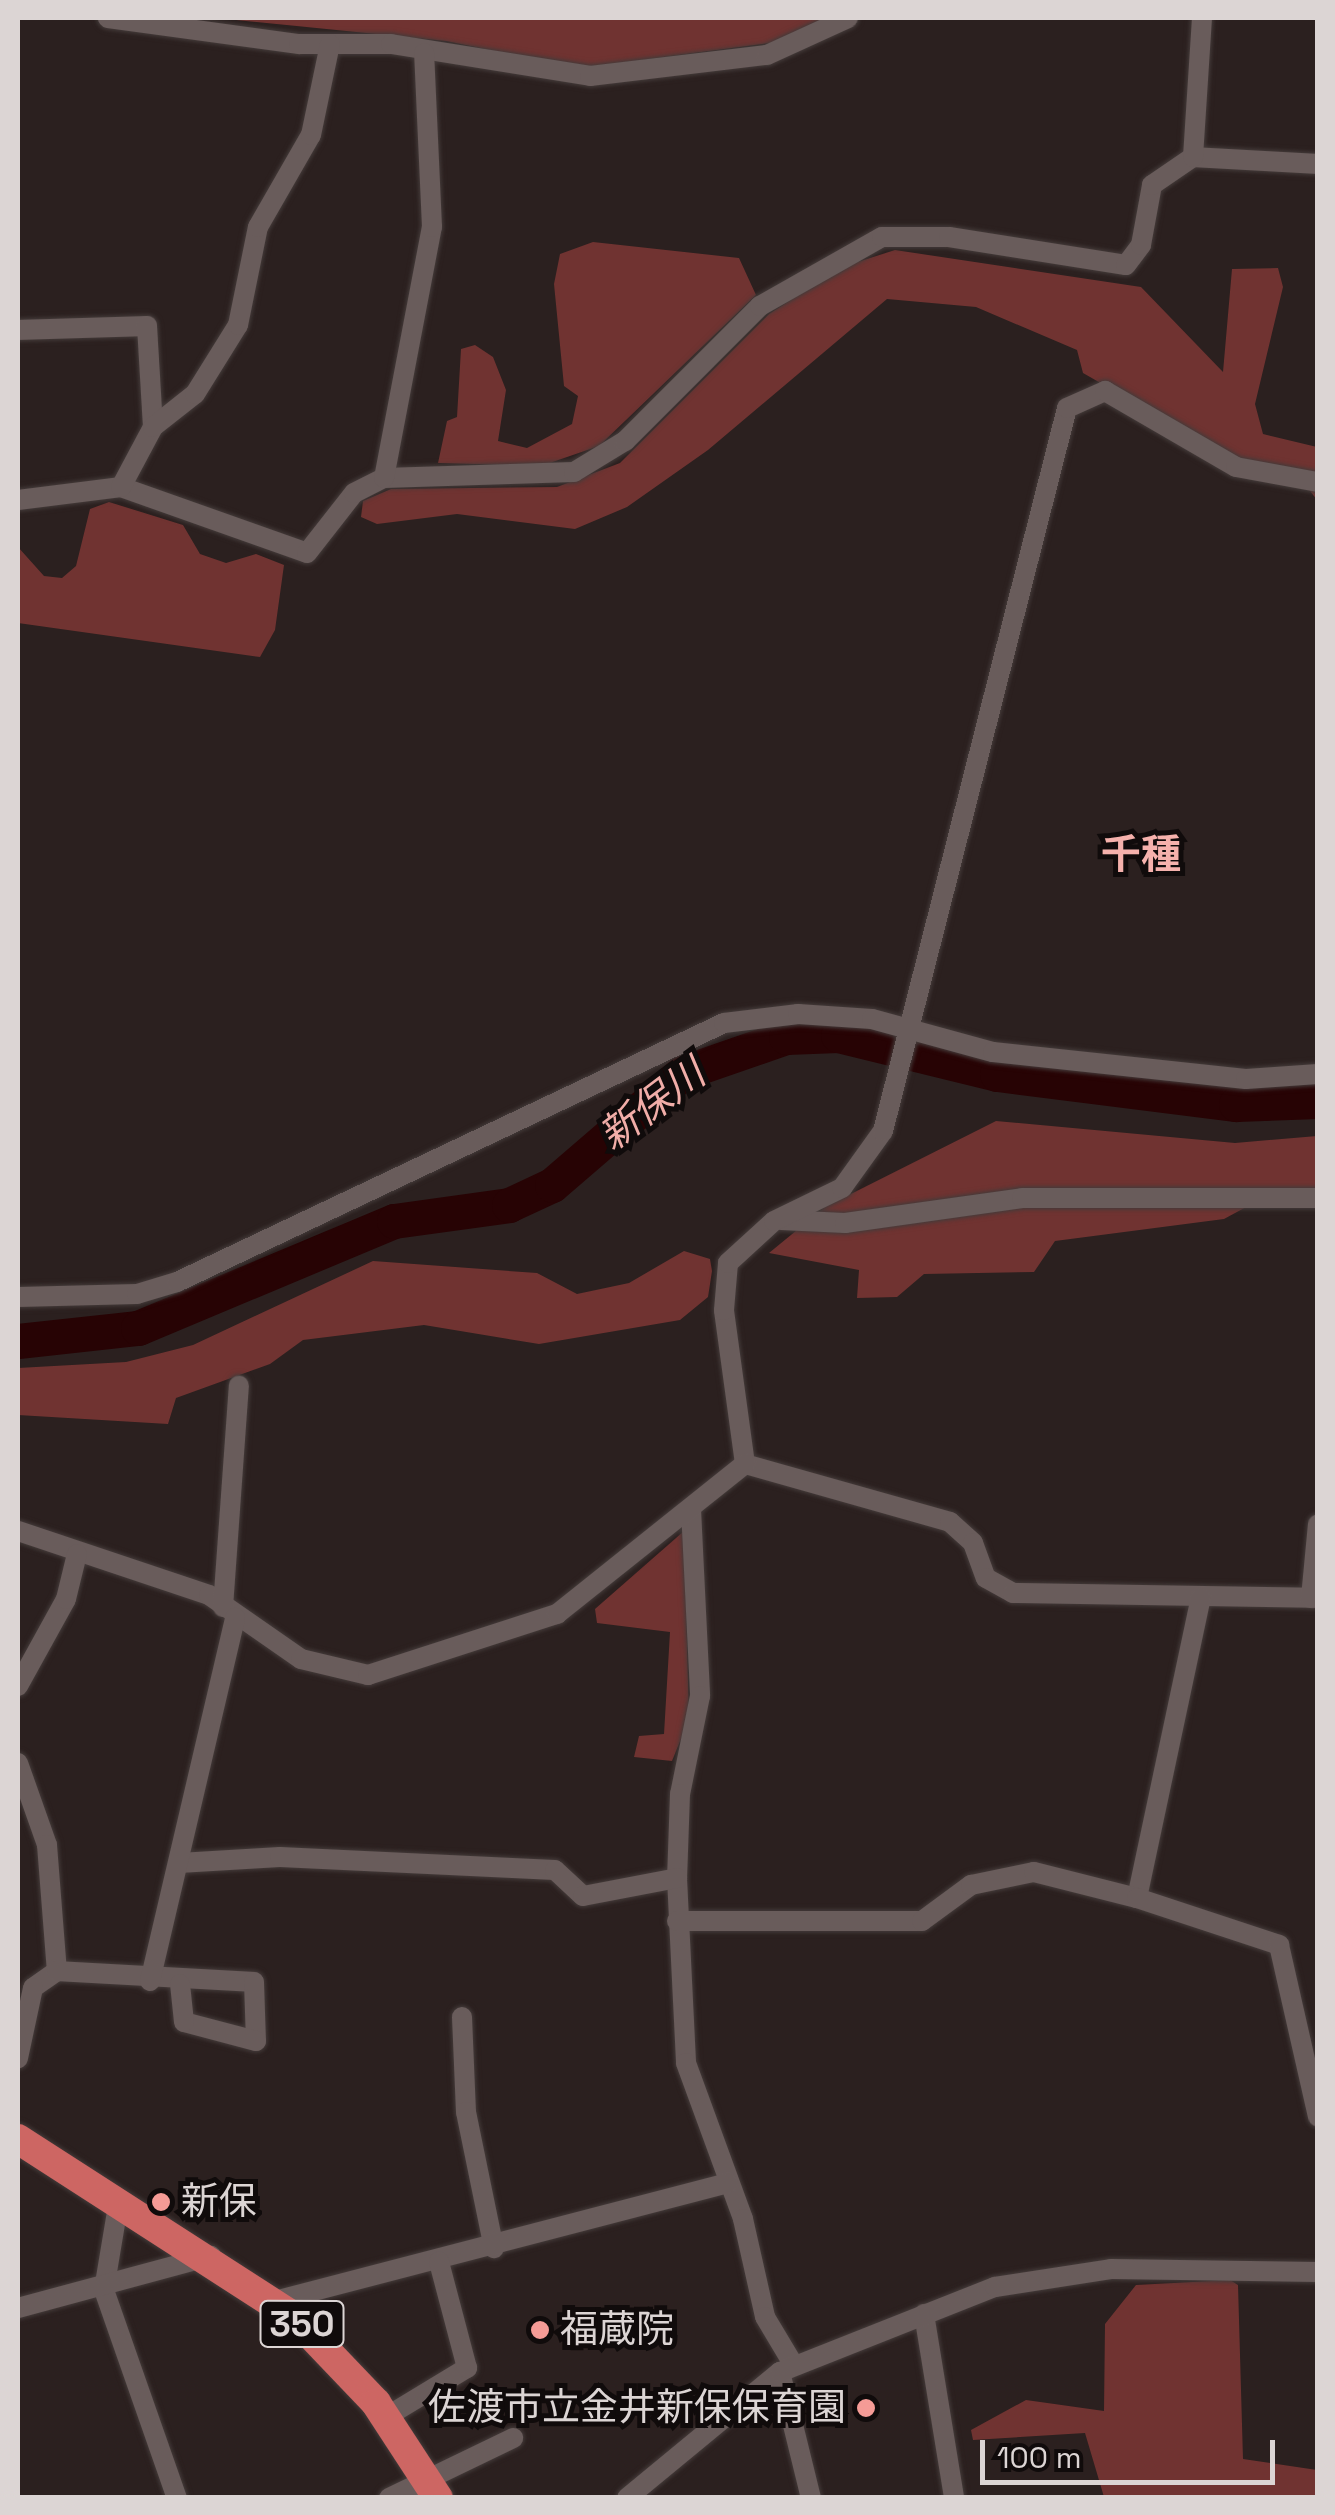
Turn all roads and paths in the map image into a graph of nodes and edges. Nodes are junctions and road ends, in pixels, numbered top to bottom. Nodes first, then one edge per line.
1 (108, 18) edge
2 (848, 18) edge
3 (1202, 18) edge
4 (185, 19) edge
5 (330, 44) junction
6 (424, 53) junction
7 (1193, 157) junction
8 (1318, 164) edge
9 (18, 330) edge
10 (153, 427) junction
11 (384, 478) junction
12 (1318, 482) edge
13 (121, 487) junction
14 (18, 500) edge
15 (913, 1027) junction
16 (1318, 1074) edge
17 (1318, 1198) edge
18 (774, 1221) junction
19 (18, 1297) edge
20 (239, 1386) dead end
21 (745, 1464) junction
22 (691, 1509) junction
23 (1318, 1524) edge
24 (18, 1531) edge
25 (77, 1554) junction
26 (1201, 1598) junction
27 (1314, 1598) edge
28 (229, 1612) junction
29 (18, 1686) edge
30 (18, 1763) edge
31 (178, 1863) junction
32 (677, 1878) junction
33 (1137, 1898) junction
34 (677, 1920) junction
35 (57, 1971) junction
36 (150, 1981) junction
37 (180, 1984) dead end
38 (462, 2017) dead end
39 (18, 2058) edge
40 (1318, 2118) edge
41 (18, 2140) edge
42 (728, 2183) junction
43 (118, 2200) junction
44 (494, 2248) junction
45 (212, 2256) junction
46 (440, 2262) junction
47 (1318, 2272) edge
48 (104, 2290) junction
49 (274, 2301) junction
50 (18, 2308) edge
51 (924, 2314) junction
52 (787, 2368) junction
53 (386, 2417) junction
54 (513, 2438) dead end
55 (433, 2490) edge
56 (177, 2498) edge
57 (389, 2498) edge
58 (627, 2498) edge
59 (812, 2498) edge
60 (954, 2498) edge

1 - 4 street
2 - 6 street
3 - 7 street
4 - 5 street
5 - 6 street
5 - 10 street
6 - 11 street
7 - 8 street
7 - 11 street
9 - 10 street
10 - 13 street
11 - 13 street
12 - 15 street
13 - 14 street
15 - 16 street
15 - 18 street
15 - 19 street
17 - 18 street
18 - 21 street
20 - 28 street
21 - 22 street
21 - 26 street
22 - 28 street
22 - 32 street
23 - 27 street
24 - 25 street
25 - 28 street
25 - 29 street
26 - 27 street
26 - 33 street
28 - 31 street
30 - 35 street
31 - 32 street
31 - 36 street
32 - 34 street
33 - 34 street
33 - 40 street
34 - 42 street
35 - 36 street
35 - 39 street
36 - 37 street
38 - 44 street
41 - 43 highway, 350
42 - 44 street
42 - 52 street
43 - 45 highway, 350
43 - 48 street
44 - 46 street
45 - 48 street
45 - 49 highway, 350
46 - 49 street
46 - 53 street
47 - 51 street
48 - 50 street
48 - 56 street
49 - 53 highway, 350
51 - 52 street
51 - 60 street
52 - 58 street
52 - 59 street
53 - 55 highway, 350
54 - 55 street
55 - 57 street

